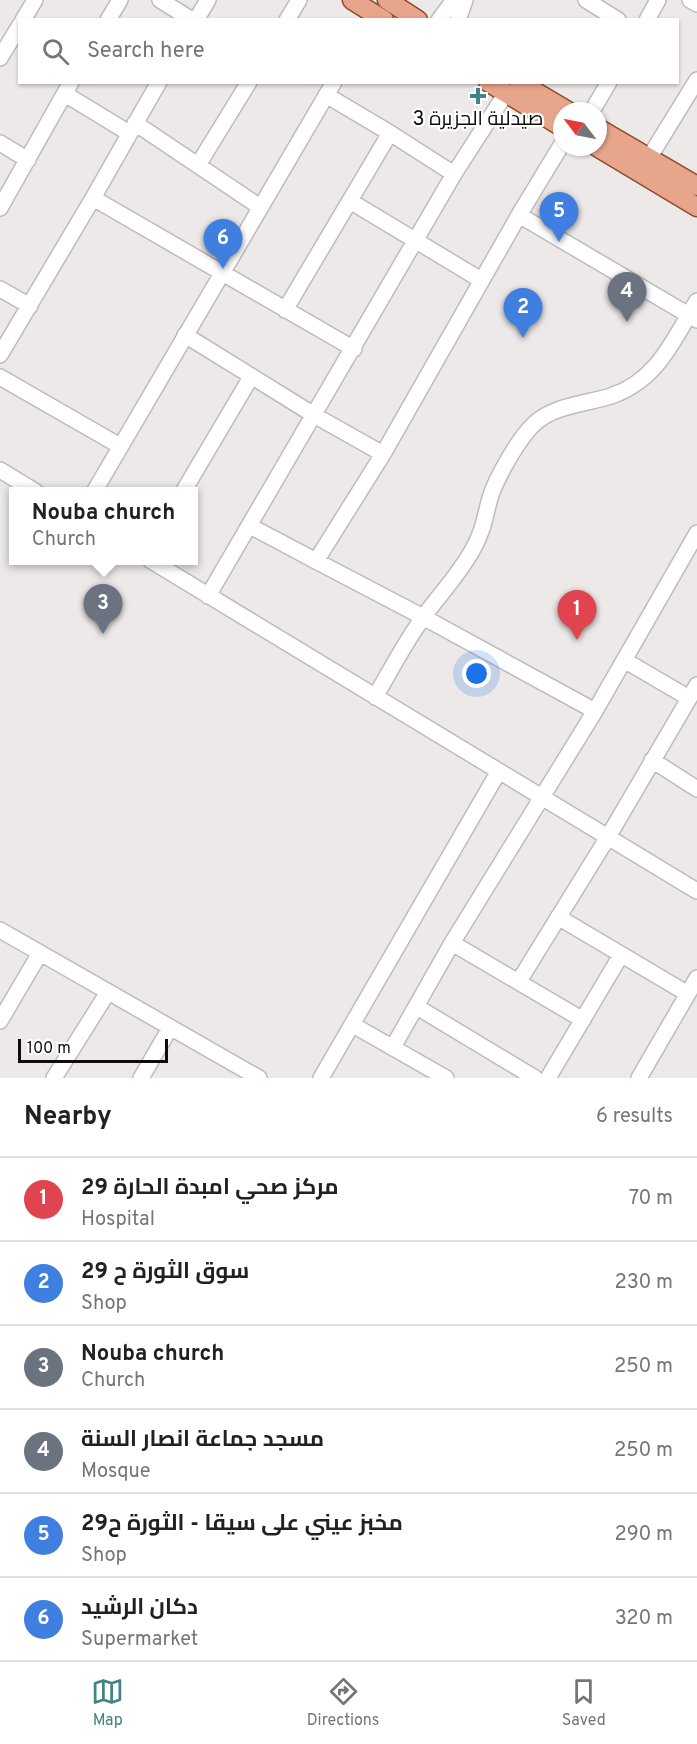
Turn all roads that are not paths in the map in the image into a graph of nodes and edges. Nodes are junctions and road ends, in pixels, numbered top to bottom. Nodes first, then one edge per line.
1 (35, 0) edge
2 (120, 0) edge
3 (160, 0) edge
4 (208, 0) edge
5 (299, 0) edge
6 (352, 0) edge
7 (454, 0) edge
8 (465, 0) edge
9 (586, 0) edge
10 (658, 0) edge
11 (690, 0) edge
12 (697, 4) edge
13 (381, 11) edge
14 (24, 18) edge
15 (109, 18) edge
16 (189, 18) edge
17 (197, 18) edge
18 (288, 18) edge
19 (410, 18) edge
20 (440, 18) edge
21 (459, 18) edge
22 (615, 18) edge
23 (648, 18) edge
24 (18, 28) edge
25 (1, 54) edge
26 (697, 80) edge
27 (158, 84) edge
28 (248, 84) edge
29 (496, 84) edge
30 (608, 84) edge
31 (68, 88) edge
32 (512, 88) edge
33 (330, 89) edge
34 (597, 102) edge
35 (553, 105) edge
36 (553, 119) edge
37 (132, 128) junction
38 (390, 133) junction
39 (607, 133) edge
40 (0, 143) edge
41 (607, 153) edge
42 (555, 156) edge
43 (649, 158) junction
44 (28, 160) junction
45 (198, 165) junction
46 (454, 174) junction
47 (697, 186) edge
48 (93, 198) junction
49 (350, 201) junction
50 (260, 207) junction
51 (697, 207) edge
52 (0, 208) edge
53 (519, 215) junction
54 (415, 241) junction
55 (222, 273) junction
56 (481, 280) junction
57 (0, 289) edge
58 (697, 301) edge
59 (30, 306) junction
60 (285, 310) junction
61 (693, 317) edge
62 (185, 335) junction
63 (354, 349) junction
64 (0, 355) edge
65 (0, 377) edge
66 (251, 377) junction
67 (314, 415) junction
68 (120, 446) junction
69 (383, 454) junction
70 (0, 470) edge
71 (28, 487) edge
72 (97, 487) edge
73 (186, 487) edge
74 (249, 526) junction
75 (697, 533) edge
76 (316, 561) junction
77 (157, 565) edge
78 (208, 596) junction
79 (423, 617) junction
80 (624, 660) junction
81 (693, 692) edge
82 (375, 697) junction
83 (595, 711) junction
84 (652, 760) junction
85 (499, 771) junction
86 (697, 789) edge
87 (542, 797) junction
88 (608, 837) junction
89 (697, 891) edge
90 (558, 917) junction
91 (0, 930) edge
92 (452, 943) junction
93 (40, 953) junction
94 (621, 955) junction
95 (697, 978) edge
96 (519, 981) junction
97 (108, 992) junction
98 (688, 994) junction
99 (417, 1006) junction
100 (583, 1020) junction
101 (0, 1021) edge
102 (353, 1025) junction
103 (170, 1028) junction
104 (393, 1047) junction
105 (419, 1071) edge
106 (231, 1072) edge
107 (54, 1078) edge
108 (141, 1078) edge
109 (259, 1078) edge
110 (321, 1078) edge
111 (446, 1078) edge
112 (535, 1078) edge
113 (548, 1078) edge
114 (639, 1078) edge

1 - 14 street
2 - 15 street
3 - 16 street
4 - 17 street
5 - 18 street
6 - 13 main road
7 - 20 street
8 - 21 street
9 - 22 street
10 - 23 street
11 - 12 street
13 - 19 main road
24 - 25 street
26 - 43 street
27 - 37 street
28 - 45 street
29 - 32 main road
30 - 34 street
31 - 37 street
31 - 44 street
32 - 35 main road
32 - 36 main road
32 - 46 street
33 - 38 street
33 - 50 street
37 - 45 street
37 - 48 street
38 - 46 street
38 - 49 street
39 - 43 main road
40 - 44 street
41 - 51 main road
42 - 53 street
43 - 47 main road
44 - 52 street
45 - 50 street
46 - 54 street
48 - 55 street
48 - 59 street
49 - 54 street
49 - 60 street
50 - 55 street
53 - 56 street
53 - 61 street
54 - 56 street
54 - 63 street
55 - 60 street
55 - 62 street
56 - 69 street
57 - 59 street
58 - 61 street
59 - 64 street
60 - 63 street
61 - 79 street
62 - 66 street
62 - 68 street
63 - 67 street
65 - 68 street
66 - 67 street
66 - 73 street
67 - 69 street
67 - 74 street
68 - 72 street
69 - 76 street
70 - 71 street
74 - 76 street
74 - 78 street
75 - 80 street
76 - 79 street
77 - 78 street
78 - 82 street
79 - 82 street
79 - 83 street
80 - 81 street
80 - 83 street
81 - 84 street
82 - 85 street
83 - 87 street
84 - 86 street
84 - 88 street
85 - 87 street
85 - 102 street
87 - 88 street
87 - 92 street
88 - 89 street
88 - 90 street
90 - 94 street
90 - 96 street
91 - 93 street
92 - 96 street
92 - 99 street
93 - 97 street
93 - 101 street
94 - 98 street
94 - 100 street
95 - 98 street
96 - 100 street
97 - 103 street
97 - 107 street
98 - 114 street
99 - 104 street
99 - 112 street
100 - 113 street
102 - 104 street
102 - 110 street
103 - 106 street
103 - 108 street
104 - 105 street
105 - 111 street
106 - 109 street

